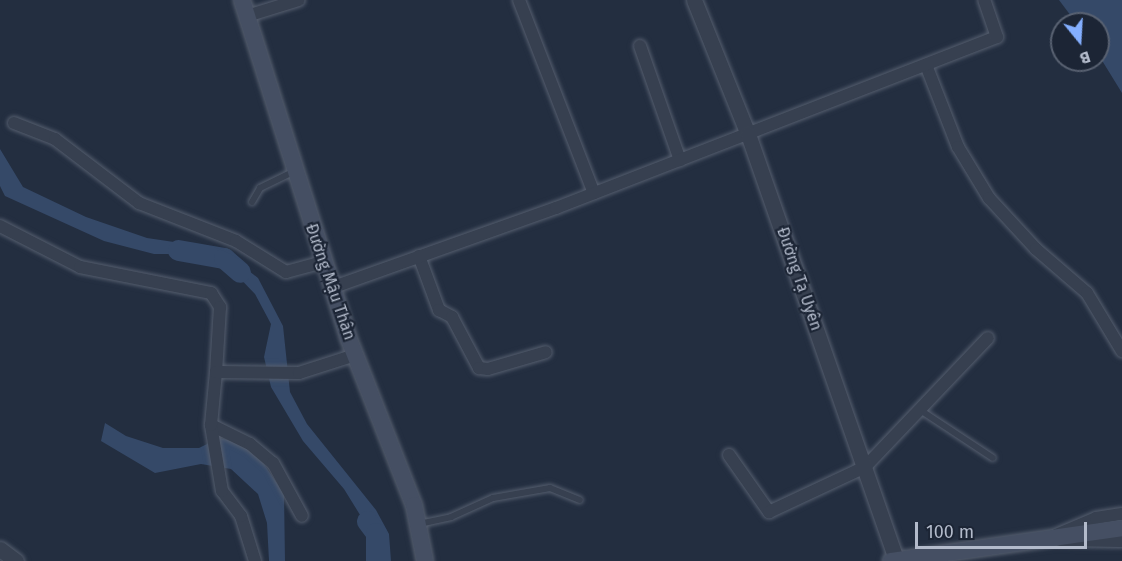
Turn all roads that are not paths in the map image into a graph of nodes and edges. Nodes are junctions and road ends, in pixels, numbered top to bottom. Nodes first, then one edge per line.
1 (299, 0) edge
2 (519, 0) edge
3 (694, 0) edge
4 (984, 0) edge
5 (245, 8) edge
6 (640, 46) dead end
7 (926, 65) junction
8 (14, 123) dead end
9 (748, 134) junction
10 (680, 160) junction
11 (293, 172) junction
12 (594, 193) junction
13 (252, 202) dead end
14 (0, 226) edge
15 (419, 256) junction
16 (323, 262) junction
17 (331, 288) junction
18 (988, 338) dead end
19 (1122, 351) edge
20 (546, 352) dead end
21 (356, 356) junction
22 (216, 372) junction
23 (920, 409) junction
24 (211, 425) junction
25 (729, 455) dead end
26 (993, 458) dead end
27 (865, 467) junction
28 (580, 500) dead end
29 (1122, 514) edge
30 (302, 516) dead end
31 (419, 524) junction
32 (1122, 528) edge
33 (1050, 539) junction
34 (1122, 541) edge
35 (993, 547) junction
36 (0, 549) edge
37 (16, 561) edge
38 (255, 561) edge
39 (425, 561) edge
40 (891, 561) edge
41 (896, 561) edge
42 (980, 561) edge

1 - 5 street
2 - 12 street
3 - 9 street, Đường Tạ Uyên
4 - 7 street
5 - 11 main road, Đường Mậu Thân
6 - 10 street
7 - 9 street
7 - 19 street
8 - 16 street
9 - 10 street
9 - 27 street, Đường Tạ Uyên
10 - 12 street
11 - 13 lane
11 - 16 main road, Đường Mậu Thân
12 - 15 street
14 - 22 street
15 - 17 street
15 - 20 street
16 - 17 main road, Đường Mậu Thân
17 - 21 main road, Đường Mậu Thân
18 - 23 street
21 - 22 street
21 - 31 main road, Đường Mậu Thân
22 - 24 street
23 - 26 lane
23 - 27 street
24 - 30 street
24 - 38 street
25 - 27 street
27 - 41 street, Đường Tạ Uyên
28 - 31 lane
29 - 33 street
31 - 39 main road, Đường Mậu Thân
32 - 33 main road
33 - 34 street
33 - 35 main road
35 - 41 main road
35 - 42 main road
36 - 37 street
40 - 41 main road

